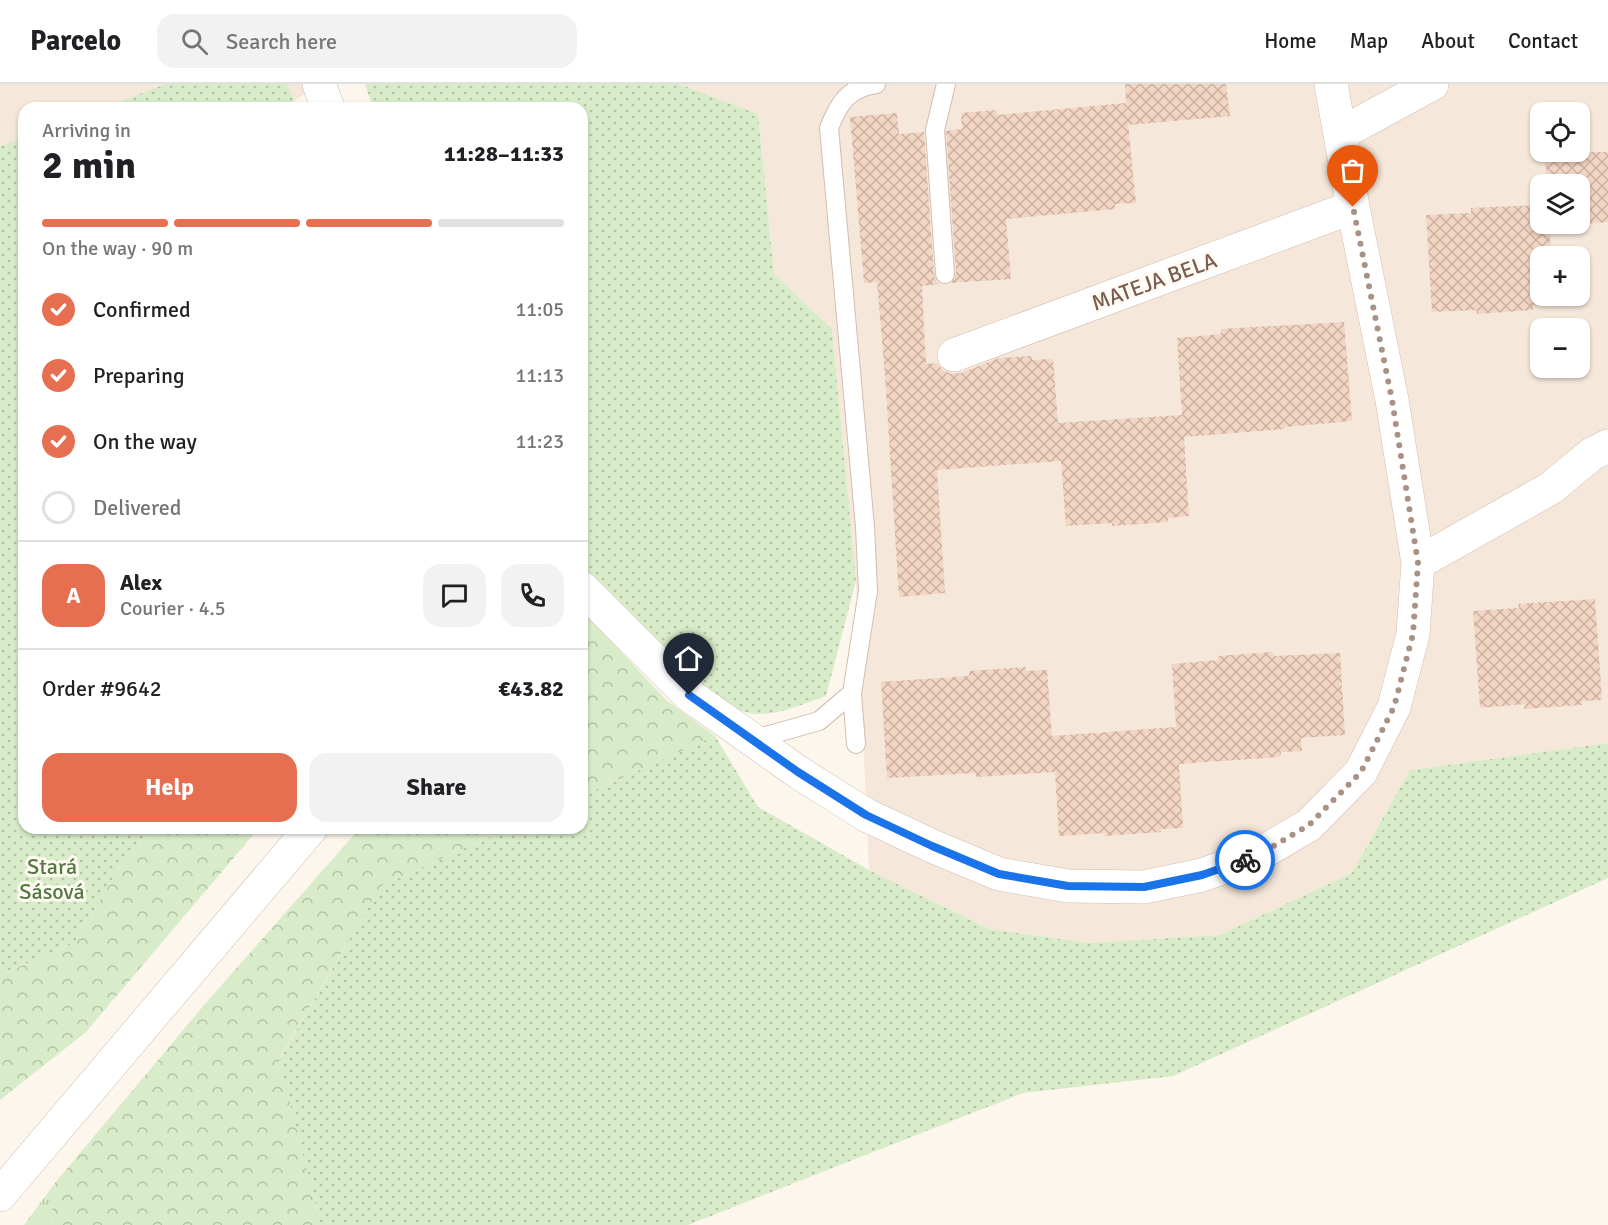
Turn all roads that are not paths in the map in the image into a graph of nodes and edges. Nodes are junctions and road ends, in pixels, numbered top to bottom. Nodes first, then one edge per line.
1 (320, 84) edge
2 (876, 84) edge
3 (946, 84) edge
4 (1331, 84) edge
5 (1432, 84) edge
6 (326, 102) edge
7 (1340, 134) junction
8 (1353, 207) junction
9 (945, 274) dead end
10 (954, 355) dead end
11 (1608, 446) edge
12 (1418, 563) junction
13 (588, 594) edge
14 (852, 693) junction
15 (752, 740) junction
16 (856, 744) dead end
17 (306, 834) edge
18 (0, 1196) edge

1 - 6 street
2 - 14 lane
3 - 9 lane
4 - 7 street
5 - 7 street
7 - 8 street
8 - 10 street, MATEJA BELA
8 - 12 street
11 - 12 street
12 - 15 street
13 - 15 street
14 - 15 lane
14 - 16 lane
17 - 18 street

